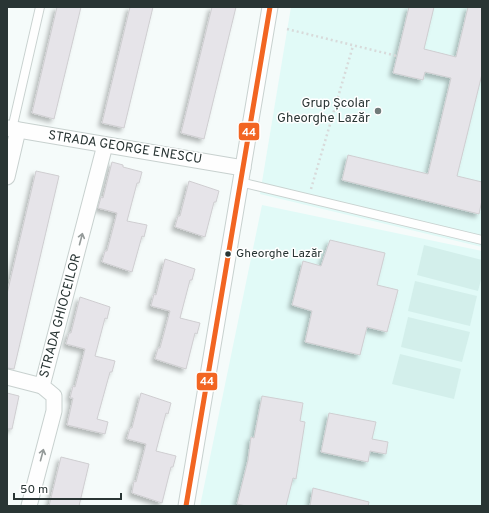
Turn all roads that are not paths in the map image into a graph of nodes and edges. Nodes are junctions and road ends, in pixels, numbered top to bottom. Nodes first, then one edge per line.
1 (40, 7) edge
2 (270, 7) edge
3 (12, 129) edge
4 (105, 145) junction
5 (242, 175) junction
6 (7, 177) edge
7 (482, 240) edge
8 (7, 377) edge
9 (42, 386) junction
10 (29, 506) edge
11 (186, 506) edge

1 - 3 lane
2 - 5 street
3 - 4 street, STRADA GEORGE ENESCU
3 - 6 street
4 - 5 street, STRADA GEORGE ENESCU
9 -> 4 street, STRADA GHIOCEILOR
5 - 7 lane
5 - 11 street
8 - 9 street
10 -> 9 street, STRADA GHIOCEILOR

